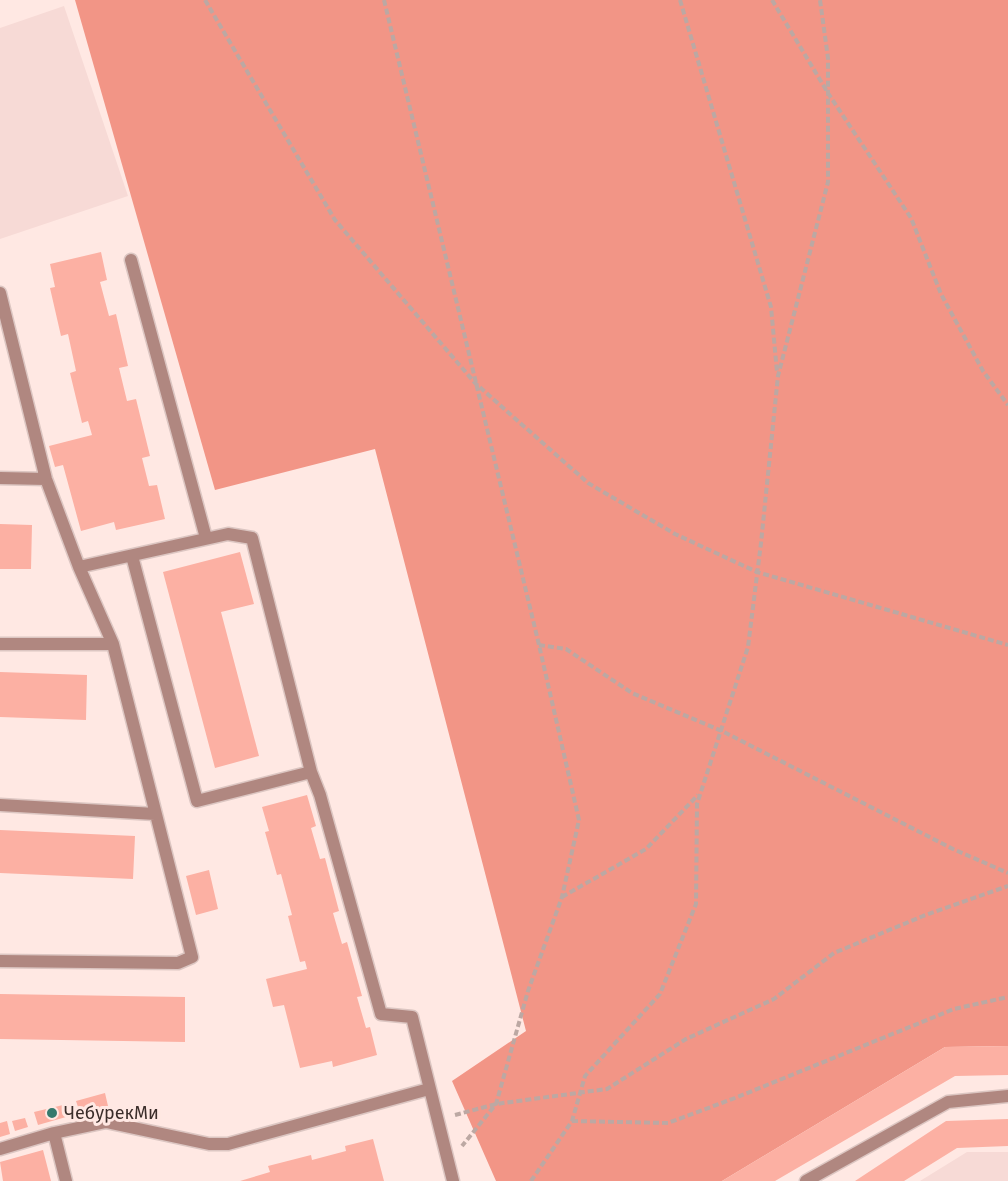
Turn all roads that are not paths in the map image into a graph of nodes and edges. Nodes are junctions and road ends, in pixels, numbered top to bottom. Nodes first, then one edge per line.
1 (131, 260) dead end
2 (0, 293) edge
3 (5, 327) edge
4 (0, 478) edge
5 (46, 479) junction
6 (206, 538) junction
7 (132, 556) junction
8 (80, 567) junction
9 (0, 644) edge
10 (113, 644) junction
11 (311, 772) junction
12 (0, 805) edge
13 (155, 814) junction
14 (0, 961) edge
15 (429, 1089) junction
16 (1008, 1095) edge
17 (54, 1133) junction
18 (0, 1149) edge
19 (66, 1181) edge
20 (453, 1181) edge
21 (806, 1181) edge

1 - 6 lane
2 - 3 lane
3 - 5 lane
4 - 5 lane
5 - 8 lane
6 - 7 lane
6 - 11 lane
7 - 8 lane
7 - 11 lane
8 - 10 lane
9 - 10 lane
10 - 13 lane
11 - 15 lane
12 - 13 lane
13 - 14 lane
15 - 17 lane
15 - 20 lane
16 - 21 lane
17 - 18 lane
17 - 19 lane

